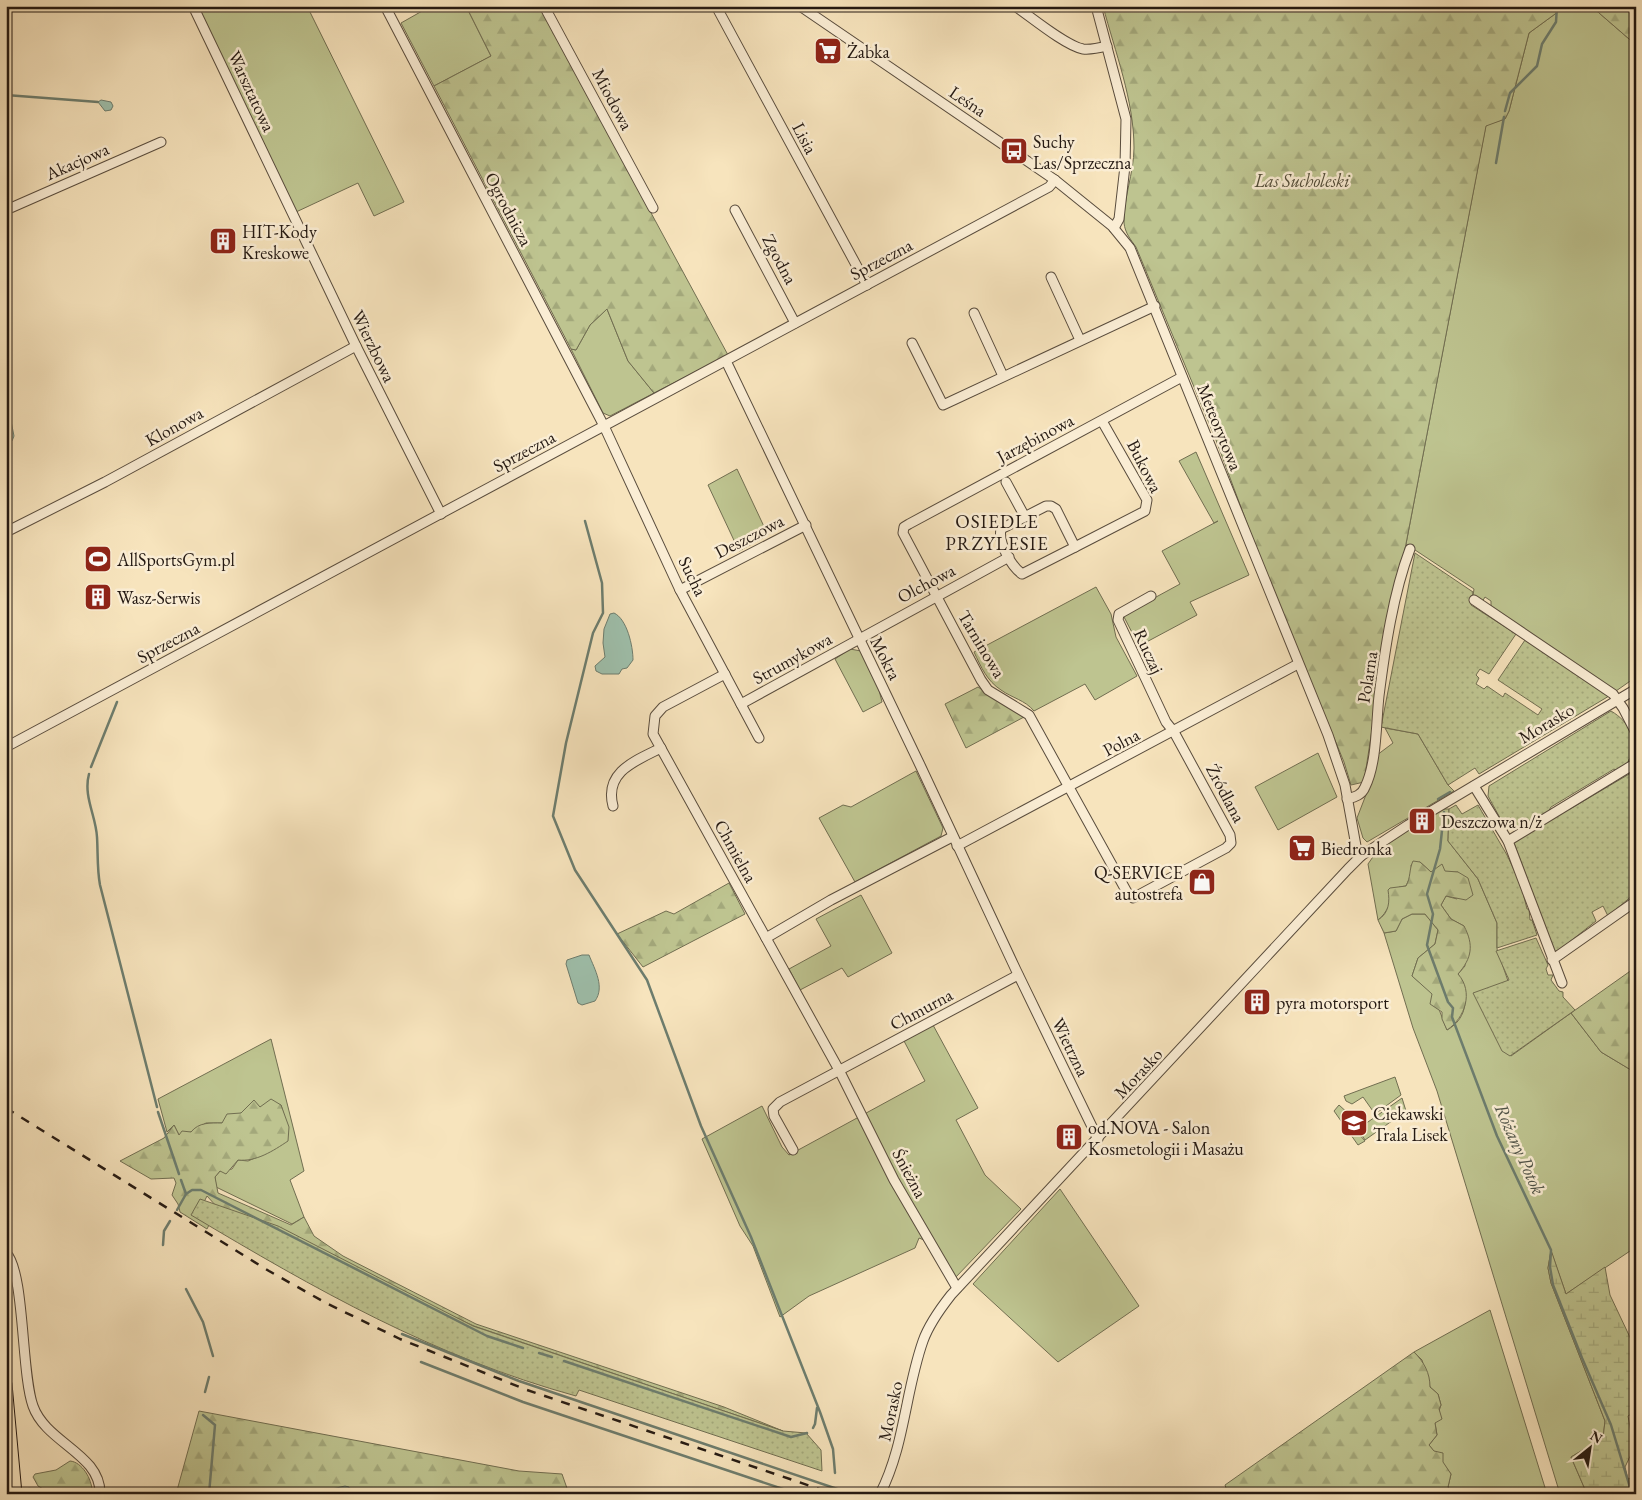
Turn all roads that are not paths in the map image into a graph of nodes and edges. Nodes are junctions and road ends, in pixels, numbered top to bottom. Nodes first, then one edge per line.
1 (193, 6) edge
2 (385, 6) edge
3 (544, 6) edge
4 (716, 6) edge
5 (800, 6) edge
6 (1015, 6) edge
7 (1096, 6) edge
8 (1107, 46) junction
9 (161, 142) dead end
10 (1055, 180) junction
11 (281, 191) joint
12 (653, 208) dead end
13 (6, 210) edge
14 (735, 210) dead end
15 (1114, 228) junction
16 (1050, 277) dead end
17 (867, 285) junction
18 (1153, 306) junction
19 (974, 313) dead end
20 (796, 323) junction
21 (1080, 340) junction
22 (912, 343) dead end
23 (356, 346) junction
24 (726, 361) junction
25 (1003, 376) junction
26 (1182, 377) junction
27 (1102, 421) junction
28 (604, 426) junction
29 (1006, 482) dead end
30 (440, 514) junction
31 (1025, 516) junction
32 (806, 526) junction
33 (904, 528) joint
34 (6, 532) edge
35 (1075, 547) junction
36 (1410, 549) dead end
37 (1009, 557) junction
38 (680, 590) junction
39 (936, 596) junction
40 (1151, 596) dead end
41 (1474, 600) dead end
42 (858, 639) junction
43 (1298, 664) junction
44 (725, 674) junction
45 (1636, 689) edge
46 (1618, 700) junction
47 (741, 704) junction
48 (1174, 732) junction
49 (1636, 734) edge
50 (759, 738) dead end
51 (6, 747) edge
52 (661, 748) junction
53 (1636, 763) edge
54 (1474, 786) junction
55 (1069, 788) junction
56 (1347, 799) junction
57 (613, 806) dead end
58 (952, 836) junction
59 (1508, 841) junction
60 (957, 846) junction
61 (1360, 856) junction
62 (1636, 901) edge
63 (766, 938) junction
64 (1552, 960) junction
65 (1017, 973) junction
66 (1562, 983) dead end
67 (839, 1070) junction
68 (1098, 1139) junction
69 (793, 1150) dead end
70 (6, 1253) edge
71 (957, 1288) junction
72 (6, 1384) edge
73 (16, 1494) edge
74 (100, 1494) edge
75 (880, 1494) edge

1 - 11 street, Warsztatowa
2 - 28 street, Ogrodnicza
3 - 12 street, Miodowa
4 - 17 street, Lisia
5 - 10 street, Leśna
6 - 8 street
7 - 8 street
8 - 15 street
9 - 13 street, Akacjowa
10 - 15 street, Leśna
10 - 17 street, Sprzeczna
11 - 23 street, Wierzbowa
14 - 20 street, Zgodna
15 - 18 street, Meteorytowa
16 - 21 street
17 - 20 street, Sprzeczna
18 - 21 street
18 - 26 street, Meteorytowa
19 - 25 street
20 - 24 street, Sprzeczna
21 - 25 street
22 - 25 street
23 - 30 street, Wierzbowa
23 - 34 street, Klonowa
24 - 28 street, Sprzeczna
24 - 32 street, Mokra
26 - 27 street, Jarzębinowa
26 - 43 street, Meteorytowa
27 - 33 street, Jarzębinowa
27 - 35 street, Bukowa
28 - 30 street, Sprzeczna
28 - 38 street, Sucha
29 - 31 street
30 - 51 street, Sprzeczna
31 - 35 street
31 - 37 street
32 - 38 street, Deszczowa
32 - 42 street, Mokra
33 - 39 street, Tarninowa
35 - 37 street
36 - 56 street, Polarna
37 - 39 street, Olchowa
38 - 44 street, Sucha
39 - 42 street, Olchowa
39 - 55 street, Tarninowa
40 - 48 street, Ruczaj
41 - 46 street
42 - 47 street, Strumykowa
42 - 58 street, Mokra
43 - 48 street, Polna
43 - 56 street, Meteorytowa
44 - 47 street, Sucha
44 - 52 street, Chmielna
45 - 46 street, Morasko
46 - 49 street
46 - 54 street, Morasko
47 - 50 street, Sucha
48 - 55 street, Polna
48 - 55 street, Źródlana
52 - 57 street
52 - 63 street, Chmielna
53 - 59 street
54 - 59 street
54 - 61 street, Morasko
55 - 60 street, Polna
56 - 61 street, Meteorytowa
58 - 60 street, Mokra
58 - 63 street
59 - 64 street
60 - 65 street, Mokra
61 - 68 street, Morasko
62 - 64 street
63 - 67 street, Chmielna
64 - 66 street
65 - 67 street, Chmurna
65 - 68 street, Wietrzna
67 - 69 street, Chmurna
67 - 71 street, Śnieżna
68 - 71 street, Morasko
70 - 74 street
71 - 75 street, Morasko
72 - 73 main road

